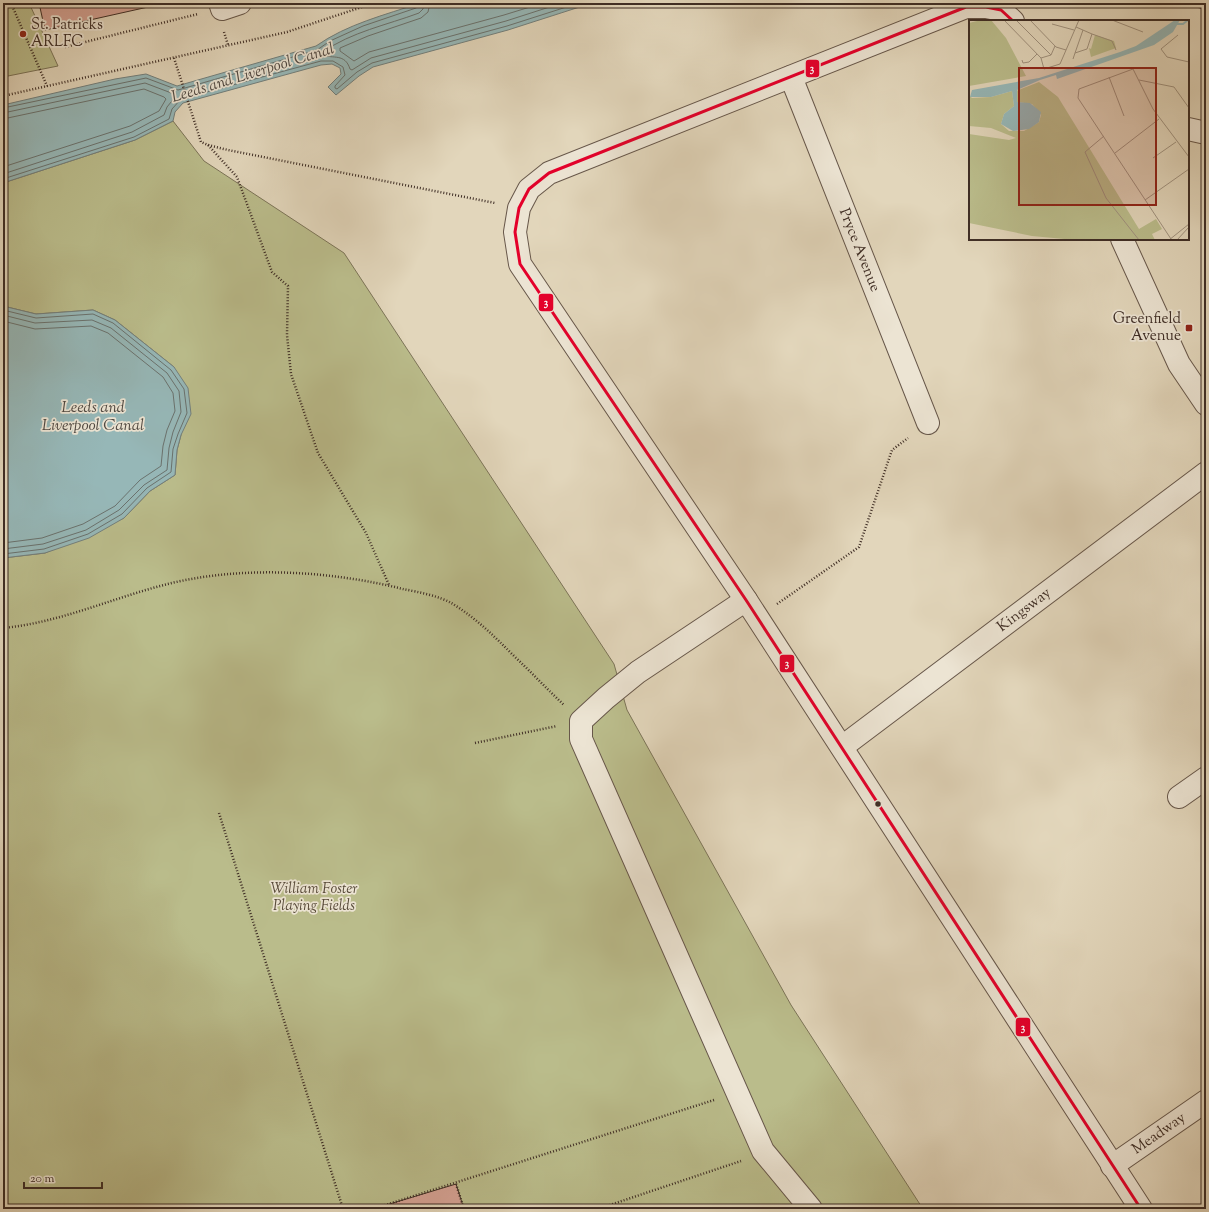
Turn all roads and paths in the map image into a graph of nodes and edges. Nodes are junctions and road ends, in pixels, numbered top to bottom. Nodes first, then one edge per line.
1 (11, 3) edge
2 (374, 3) edge
3 (227, 5) edge
4 (1012, 20) edge
5 (65, 47) dead end
6 (174, 58) junction
7 (790, 77) junction
8 (47, 86) junction
9 (3, 96) edge
10 (1189, 130) edge
11 (1206, 133) edge
12 (208, 145) junction
13 (519, 208) junction
14 (1122, 240) edge
15 (1206, 404) edge
16 (928, 423) joint
17 (1206, 473) edge
18 (389, 585) junction
19 (752, 609) junction
20 (3, 628) edge
21 (581, 721) junction
22 (475, 743) dead end
23 (842, 747) junction
24 (1206, 778) edge
25 (1179, 797) dead end
26 (218, 813) dead end
27 (737, 1093) junction
28 (1206, 1101) edge
29 (743, 1160) dead end
30 (1112, 1166) junction
31 (456, 1184) junction
32 (343, 1209) edge
33 (373, 1209) edge
34 (464, 1209) edge
35 (598, 1209) edge
36 (810, 1209) edge
37 (1141, 1209) edge

1 - 8 path
2 - 6 path
3 - 5 path
4 - 7 street
6 - 8 path
6 - 12 path
7 - 13 street
7 - 16 street, Pryce Avenue
8 - 9 path
10 - 11 street
12 - 13 path
12 - 18 path
13 - 19 street
14 - 15 street
16 - 19 path
17 - 23 street, Kingsway
18 - 20 path
18 - 21 path
19 - 21 street
19 - 23 street
21 - 22 path
21 - 27 street
23 - 30 street
24 - 25 street
26 - 32 path
27 - 31 path
27 - 36 street
28 - 30 street, Meadway
29 - 35 path
30 - 37 street
31 - 33 path
31 - 34 path

